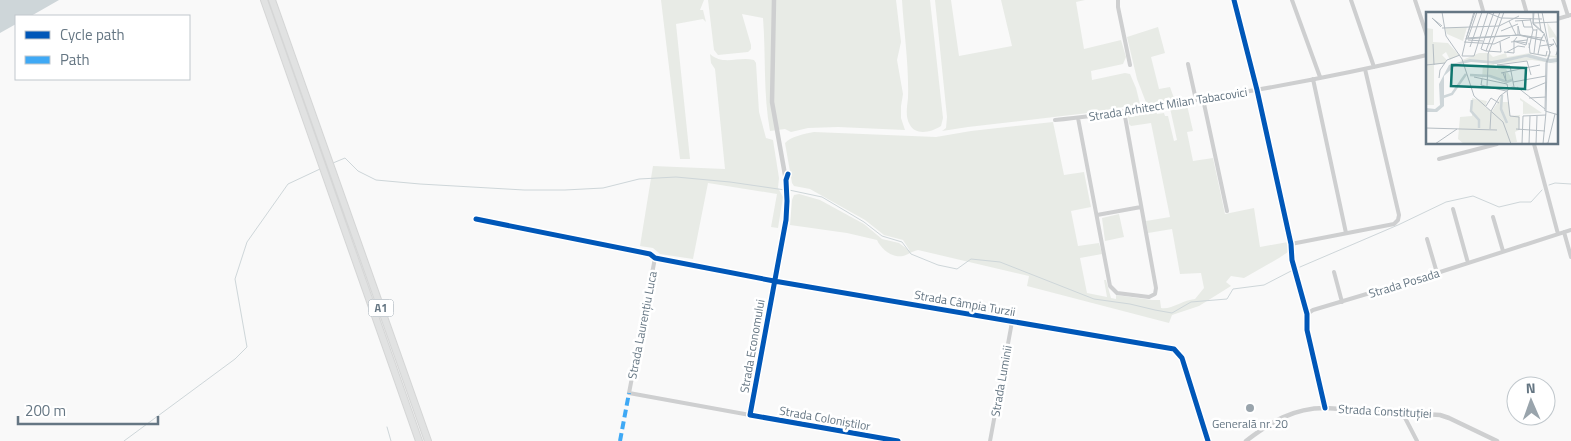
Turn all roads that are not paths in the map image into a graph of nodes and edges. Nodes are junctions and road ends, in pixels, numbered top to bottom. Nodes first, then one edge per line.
1 (264, 0) edge
2 (272, 0) edge
3 (773, 0) edge
4 (1118, 0) edge
5 (1234, 0) edge
6 (1292, 0) edge
7 (1351, 0) edge
8 (1415, 0) edge
9 (1563, 0) edge
10 (1570, 16) edge
11 (1426, 33) edge
12 (1426, 55) edge
13 (1188, 64) dead end
14 (1130, 65) dead end
15 (1374, 67) junction
16 (1365, 69) junction
17 (1320, 77) junction
18 (1313, 79) junction
19 (1257, 90) junction
20 (1203, 99) junction
21 (1196, 100) junction
22 (1124, 111) junction
23 (1078, 118) junction
24 (1055, 120) dead end
25 (1493, 145) edge
26 (1534, 145) edge
27 (1439, 159) dead end
28 (1141, 207) junction
29 (1453, 209) dead end
30 (1226, 211) dead end
31 (1097, 215) junction
32 (1493, 216) dead end
33 (476, 219) dead end
34 (1571, 230) edge
35 (1564, 232) junction
36 (1346, 233) junction
37 (1558, 234) junction
38 (1427, 239) dead end
39 (1291, 244) junction
40 (1504, 251) junction
41 (655, 258) junction
42 (1571, 258) edge
43 (1468, 263) junction
44 (1334, 272) dead end
45 (1437, 273) junction
46 (774, 282) junction
47 (1342, 302) junction
48 (1307, 314) junction
49 (1012, 322) junction
50 (629, 393) joint
51 (1325, 408) junction
52 (1402, 412) junction
53 (750, 415) junction
54 (419, 441) edge
55 (428, 441) edge
56 (898, 441) edge
57 (990, 441) edge
58 (1208, 441) edge
59 (1246, 441) edge
60 (1417, 441) edge
61 (1497, 441) edge

1 - 54 highway, A1
2 - 55 highway, A1
3 - 46 street, Strada Economului
4 - 14 street
5 - 19 street
6 - 17 street
7 - 15 street
8 - 11 street
9 - 10 street
12 - 15 street, Strada Arhitect Milan Tabacovici
13 - 21 street
15 - 16 street, Strada Arhitect Milan Tabacovici
16 - 17 street, Strada Arhitect Milan Tabacovici
16 - 36 street
17 - 18 street, Strada Arhitect Milan Tabacovici
18 - 19 street, Strada Arhitect Milan Tabacovici
18 - 36 street
19 - 20 street, Strada Arhitect Milan Tabacovici
19 - 39 street
20 - 21 street, Strada Arhitect Milan Tabacovici
20 - 30 street
21 - 22 street, Strada Arhitect Milan Tabacovici
22 - 23 street, Strada Arhitect Milan Tabacovici
22 - 28 street
23 - 24 street, Strada Arhitect Milan Tabacovici
23 - 31 street
25 - 27 street
26 - 37 street
28 - 31 street
28 - 31 street
29 - 43 street
32 - 40 street
33 - 41 street, Strada Câmpia Turzii
34 - 35 street, Strada Posada
35 - 37 street, Strada Posada
35 - 42 street
36 - 39 street
37 - 40 street, Strada Posada
38 - 45 street
39 - 48 street
40 - 43 street, Strada Posada
41 - 46 street, Strada Câmpia Turzii
41 - 50 street, Strada Laurențiu Luca
43 - 45 street, Strada Posada
44 - 47 street
45 - 47 street, Strada Posada
46 - 49 street, Strada Câmpia Turzii
46 - 53 street, Strada Economului
47 - 48 street, Strada Posada
48 - 51 street
49 - 57 street, Strada Luminii
49 - 58 street, Strada Câmpia Turzii
50 - 53 street, Strada Coloniștilor
51 - 52 street, Strada Constituției
51 - 59 street, Strada Constituției
52 - 60 street
52 - 61 street, Strada Constituției
53 - 56 street, Strada Coloniștilor

